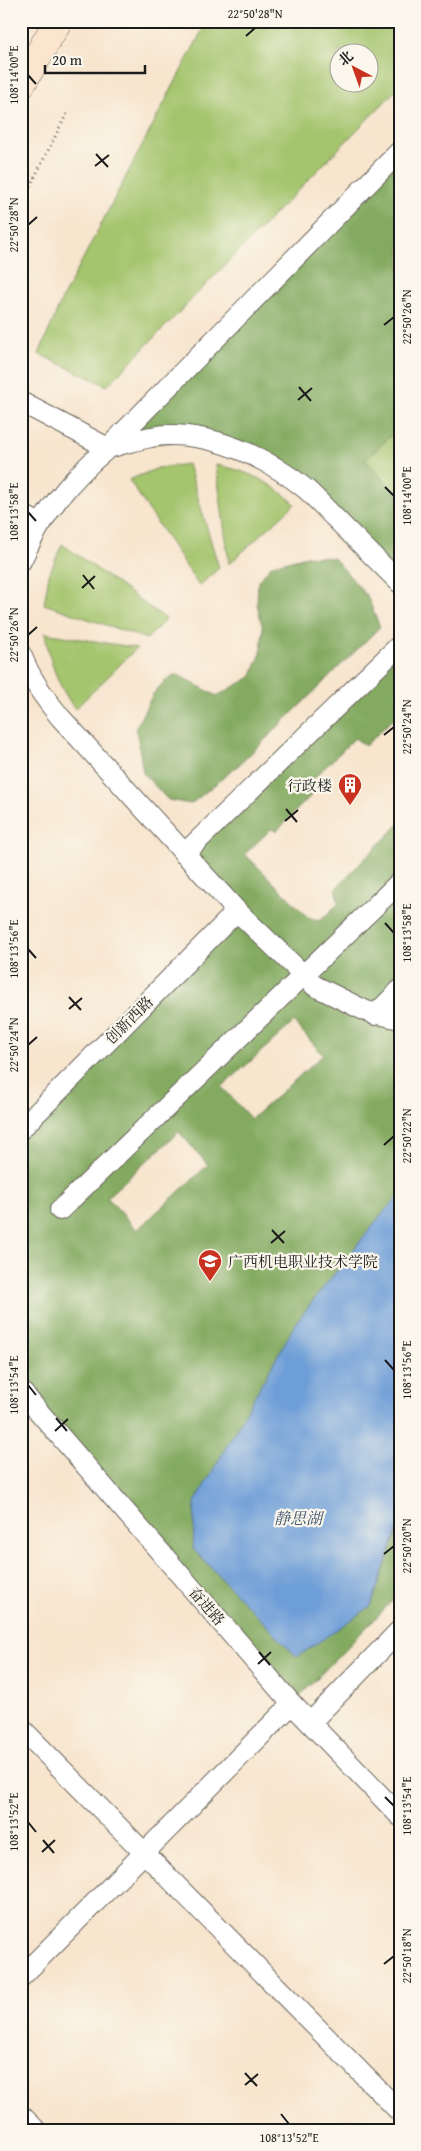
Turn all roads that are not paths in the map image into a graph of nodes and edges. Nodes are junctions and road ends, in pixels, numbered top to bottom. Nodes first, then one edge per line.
1 (58, 21) edge
2 (21, 84) edge
3 (400, 150) edge
4 (21, 402) edge
5 (108, 448) junction
6 (21, 514) edge
7 (40, 524) junction
8 (21, 561) edge
9 (400, 583) edge
10 (400, 645) edge
11 (21, 654) edge
12 (184, 854) junction
13 (400, 882) edge
14 (237, 911) junction
15 (304, 976) junction
16 (400, 990) edge
17 (375, 1015) junction
18 (400, 1020) edge
19 (21, 1129) edge
20 (60, 1210) dead end
21 (21, 1391) edge
22 (400, 1630) edge
23 (292, 1704) junction
24 (310, 1723) junction
25 (21, 1728) edge
26 (400, 1816) edge
27 (144, 1853) junction
28 (21, 1977) edge
29 (400, 2112) edge
30 (21, 2115) edge
31 (36, 2130) edge

1 - 2 street
3 - 5 lane
4 - 5 lane
5 - 7 lane
5 - 9 lane
6 - 7 lane
7 - 8 lane
10 - 12 lane
11 - 12 lane
12 - 14 lane
13 - 15 lane
14 - 15 lane
14 - 19 lane, 创新西路
15 - 17 lane
15 - 20 lane
16 - 17 lane
17 - 18 lane
21 - 23 lane, 奋进路
22 - 24 lane
23 - 24 lane, 奋进路
23 - 27 lane
24 - 26 lane, 奋进路
25 - 27 lane
27 - 28 lane
27 - 29 lane
30 - 31 lane

